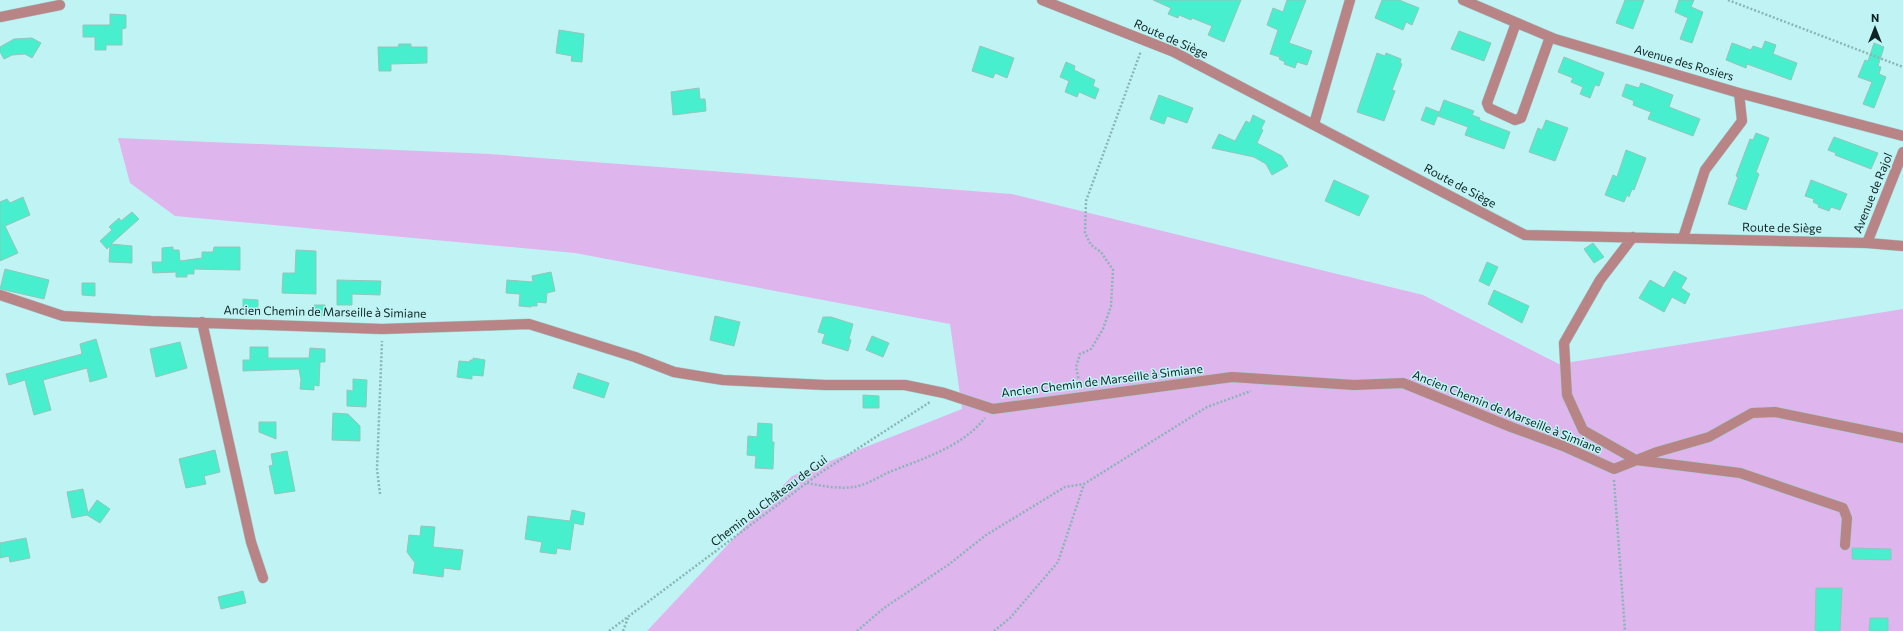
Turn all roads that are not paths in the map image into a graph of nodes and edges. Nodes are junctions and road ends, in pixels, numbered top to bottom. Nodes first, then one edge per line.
1 (1042, 0) edge
2 (1350, 0) edge
3 (1463, 0) edge
4 (60, 5) dead end
5 (0, 17) edge
6 (1516, 23) junction
7 (1550, 37) junction
8 (1740, 93) junction
9 (1314, 124) junction
10 (1903, 136) edge
11 (1903, 152) edge
12 (1633, 237) junction
13 (1683, 238) junction
14 (1866, 243) junction
15 (1903, 246) edge
16 (0, 295) edge
17 (202, 322) junction
18 (1903, 438) edge
19 (1636, 460) junction
20 (1845, 545) dead end
21 (262, 578) dead end

1 - 9 street, Route de Siège
2 - 9 street
3 - 6 street, Avenue des Rosiers
4 - 5 street
6 - 7 street, Avenue des Rosiers
6 - 7 street
7 - 8 street, Avenue des Rosiers
8 - 10 street, Avenue des Rosiers
8 - 13 street
9 - 12 street, Route de Siège
11 - 14 street, Avenue de Rajol
12 - 13 street, Route de Siège
12 - 19 street
13 - 14 street, Route de Siège
14 - 15 street, Route de Siège
16 - 17 street, Ancien Chemin de Marseille à Simiane
17 - 19 street, Ancien Chemin de Marseille à Simiane
17 - 21 street
18 - 19 street
19 - 20 street

